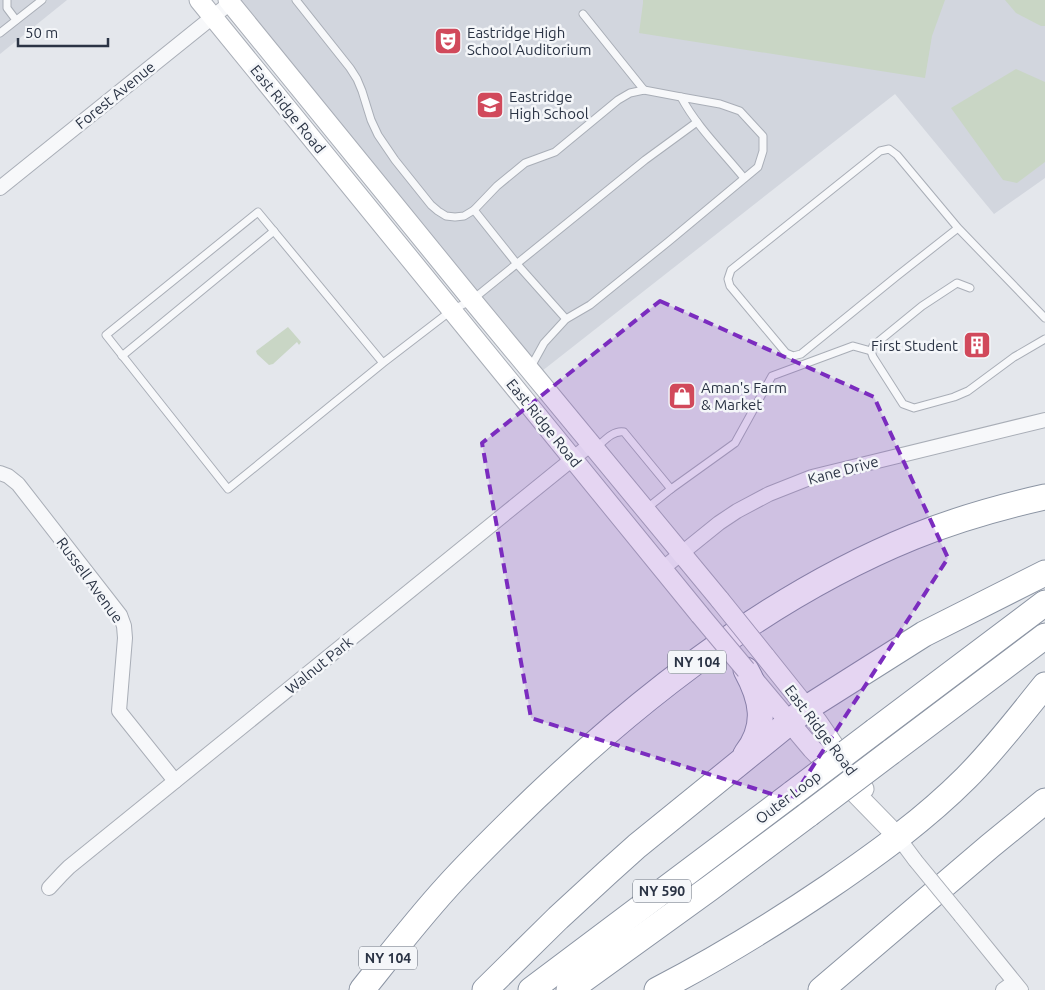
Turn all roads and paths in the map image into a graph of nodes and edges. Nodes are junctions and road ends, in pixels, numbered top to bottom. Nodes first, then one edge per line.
1 (7, 0) edge
2 (42, 0) edge
3 (199, 0) edge
4 (296, 0) edge
5 (229, 1) edge
6 (583, 14) dead end
7 (212, 16) junction
8 (16, 20) junction
9 (0, 33) edge
10 (644, 90) junction
11 (681, 97) junction
12 (697, 122) junction
13 (744, 178) junction
14 (0, 188) edge
15 (474, 210) junction
16 (958, 228) junction
17 (274, 231) junction
18 (517, 264) junction
19 (970, 288) dead end
20 (472, 300) junction
21 (452, 310) junction
22 (1045, 318) edge
23 (566, 319) junction
24 (1045, 340) edge
25 (871, 351) junction
26 (122, 356) junction
27 (383, 363) junction
28 (530, 370) junction
29 (1045, 420) edge
30 (593, 446) junction
31 (573, 459) junction
32 (0, 473) edge
33 (671, 489) junction
34 (1045, 498) edge
35 (645, 509) junction
36 (682, 554) junction
37 (662, 569) junction
38 (1045, 573) edge
39 (1045, 603) edge
40 (1045, 636) edge
41 (755, 663) junction
42 (1045, 685) edge
43 (798, 715) junction
44 (737, 764) junction
45 (175, 781) junction
46 (1045, 801) edge
47 (898, 837) junction
48 (49, 888) dead end
49 (829, 984) edge
50 (1013, 987) edge
51 (362, 990) edge
52 (485, 990) edge
53 (531, 990) edge
54 (569, 990) edge
55 (658, 990) edge
56 (815, 990) edge

1 - 8 lane
2 - 8 lane
3 - 7 main road, East Ridge Road
4 - 15 lane
5 - 7 street, Forest Avenue
5 - 20 main road, East Ridge Road
6 - 10 lane
7 - 14 street, Forest Avenue
7 - 21 main road, East Ridge Road
8 - 9 lane
10 - 11 lane
10 - 15 lane
11 - 12 lane
11 - 13 lane
12 - 13 lane
12 - 18 lane
13 - 23 lane
15 - 18 lane
16 - 16 lane
16 - 22 lane
17 - 26 lane
17 - 26 lane
17 - 27 lane
18 - 20 lane
18 - 23 lane
19 - 25 lane
20 - 21 lane
20 - 28 main road, East Ridge Road
21 - 27 lane
21 - 31 main road, East Ridge Road
23 - 28 lane
24 - 25 lane
25 - 33 lane
26 - 27 lane
28 - 30 main road, East Ridge Road
29 - 36 street, Kane Drive
30 - 31 street, Walnut Park
30 - 33 lane
30 - 35 main road, East Ridge Road
31 - 37 main road, East Ridge Road
31 - 45 street, Walnut Park
32 - 45 street, Russell Avenue
33 - 35 lane
34 - 51 highway, NY 104
35 - 36 main road, East Ridge Road
36 - 37 street, Kane Drive
36 - 41 main road, East Ridge Road, bridge
37 - 41 main road, East Ridge Road, bridge
38 - 43 highway
39 - 53 highway, Outer Loop / NY 590, bridge
40 - 54 highway, Outer Loop / NY 590, bridge
41 - 43 main road, East Ridge Road
41 - 44 highway
42 - 47 highway
43 - 44 highway
43 - 47 main road, East Ridge Road
44 - 52 highway
45 - 48 street, Walnut Park
46 - 49 highway
47 - 50 street, East Ridge Road, bridge
47 - 55 highway
49 - 56 highway

